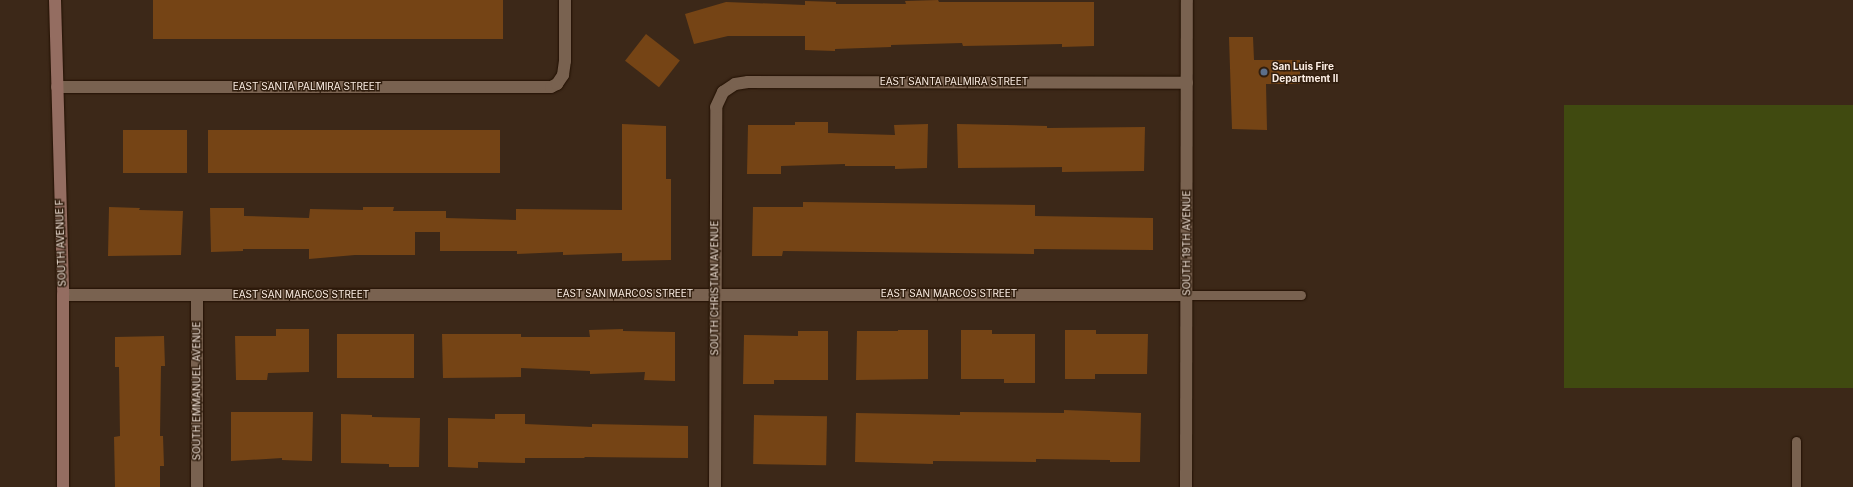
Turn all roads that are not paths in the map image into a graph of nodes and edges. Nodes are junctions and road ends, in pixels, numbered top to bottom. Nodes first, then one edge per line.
1 (55, 0) edge
2 (565, 0) edge
3 (1187, 0) edge
4 (1187, 83) junction
5 (57, 88) junction
6 (723, 92) joint
7 (715, 294) junction
8 (63, 295) junction
9 (1187, 295) junction
10 (1301, 295) dead end
11 (197, 296) junction
12 (1796, 441) dead end
13 (64, 487) edge
14 (197, 487) edge
15 (715, 487) edge
16 (1186, 487) edge
17 (1796, 487) edge

1 - 5 street, SOUTH AVENUE F
2 - 5 street, EAST SANTA PALMIRA STREET
3 - 4 street, SOUTH 19TH AVENUE
4 - 6 street, EAST SANTA PALMIRA STREET
4 - 9 street, SOUTH 19TH AVENUE
5 - 8 street, SOUTH AVENUE F
6 - 7 street, SOUTH CHRISTIAN AVENUE
7 - 9 street, EAST SAN MARCOS STREET
7 - 11 street, EAST SAN MARCOS STREET
7 - 15 street, SOUTH CHRISTIAN AVENUE
8 - 11 street, EAST SAN MARCOS STREET
8 - 13 street, SOUTH AVENUE F
9 - 10 lane
9 - 16 street, SOUTH 19TH AVENUE
11 - 14 street, SOUTH EMMANUEL AVENUE
12 - 17 lane

